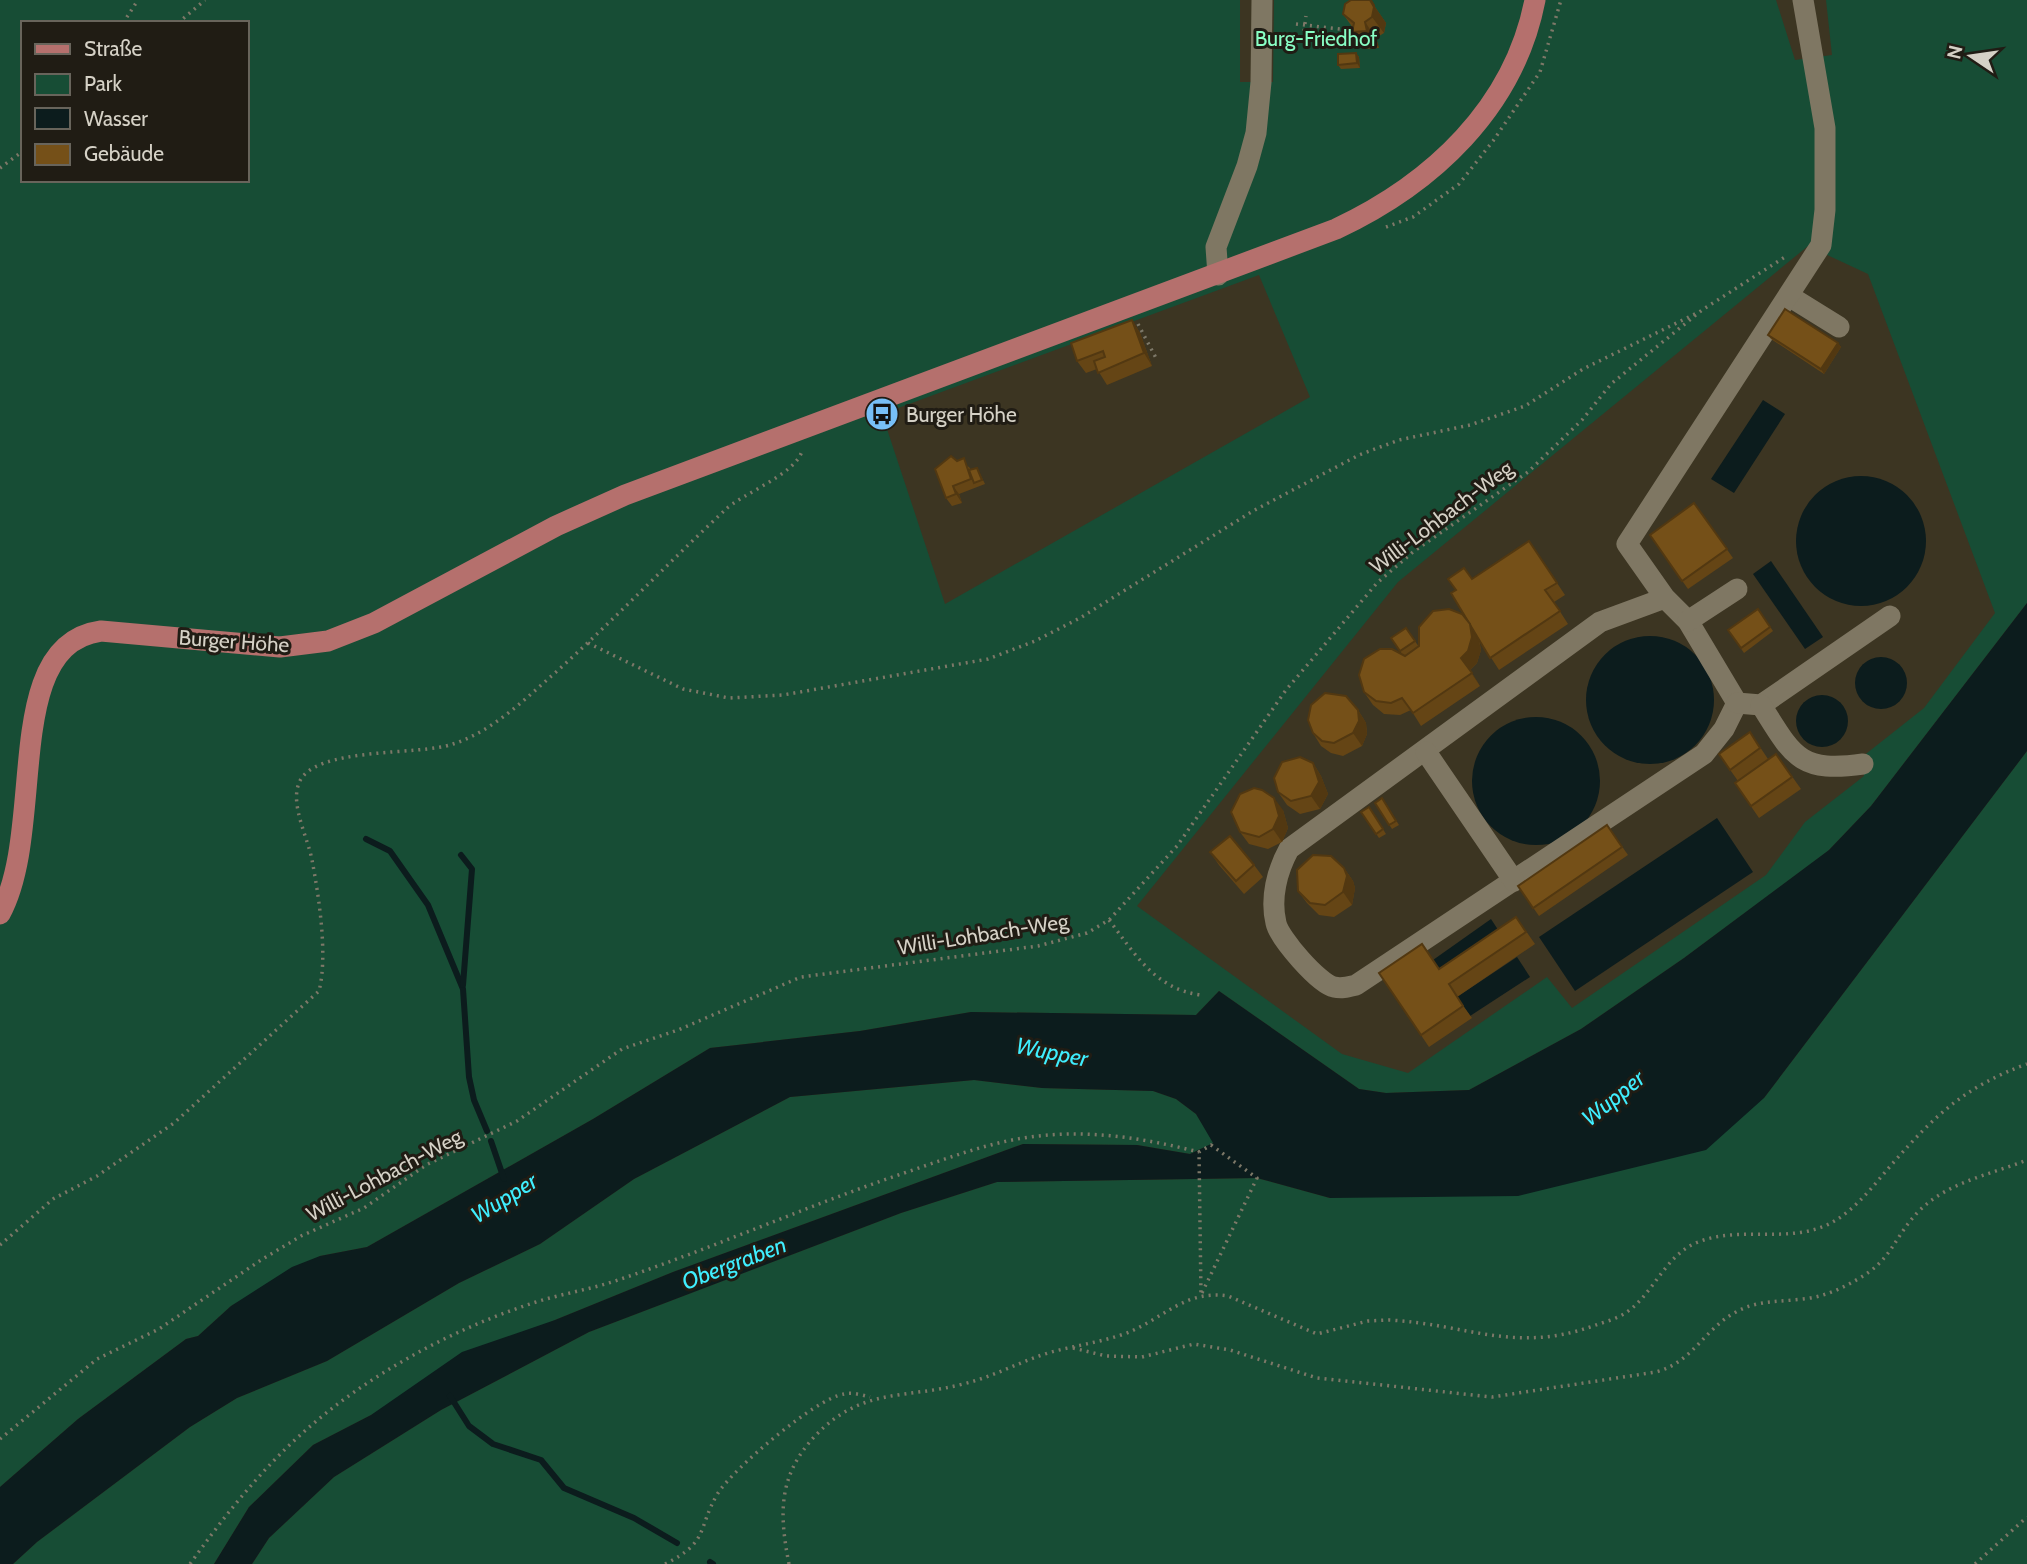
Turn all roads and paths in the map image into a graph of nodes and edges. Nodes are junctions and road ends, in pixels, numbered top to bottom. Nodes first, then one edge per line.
1 (138, 0) edge
2 (205, 0) edge
3 (1262, 0) edge
4 (1535, 0) edge
5 (1802, 0) edge
6 (1306, 16) dead end
7 (123, 21) edge
8 (180, 21) edge
9 (1296, 24) dead end
10 (1305, 24) junction
11 (1348, 30) edge
12 (1304, 32) dead end
13 (21, 152) edge
14 (0, 168) edge
15 (1792, 252) dead end
16 (1218, 275) junction
17 (1790, 296) junction
18 (1702, 310) junction
19 (1137, 322) dead end
20 (1839, 327) dead end
21 (1156, 358) dead end
22 (799, 429) junction
23 (1737, 589) dead end
24 (1665, 598) junction
25 (1890, 616) dead end
26 (1688, 621) junction
27 (588, 643) junction
28 (27, 668) dead end
29 (1737, 703) junction
30 (1761, 705) junction
31 (9, 744) dead end
32 (1426, 752) junction
33 (1863, 764) dead end
34 (1514, 881) junction
35 (0, 914) edge
36 (1109, 920) junction
37 (1201, 995) dead end
38 (2027, 1064) edge
39 (1199, 1152) junction
40 (2027, 1160) edge
41 (0, 1245) edge
42 (1201, 1295) junction
43 (1070, 1347) junction
44 (872, 1398) junction
45 (0, 1439) edge
46 (2027, 1517) edge
47 (190, 1564) edge
48 (665, 1564) edge
49 (789, 1564) edge
50 (1975, 1564) edge

1 - 7 path
2 - 8 path
3 - 16 lane
4 - 16 main road, Burger Höhe
5 - 17 lane
6 - 10 path
9 - 10 path
10 - 11 path
10 - 12 path
13 - 14 path
15 - 18 path, Willi-Lohbach-Weg
16 - 22 main road, Burger Höhe
17 - 20 lane
17 - 24 lane
18 - 27 path
18 - 36 path, Willi-Lohbach-Weg
19 - 21 path
22 - 27 path
22 - 28 main road, Burger Höhe
23 - 26 lane
24 - 26 lane
24 - 32 lane
25 - 30 lane
26 - 29 lane
27 - 41 path
29 - 30 lane
29 - 34 lane
30 - 33 lane
31 - 35 main road
32 - 34 lane
32 - 34 lane
36 - 37 path
36 - 45 path, Willi-Lohbach-Weg
38 - 42 path
39 - 42 path
39 - 42 path
39 - 47 path
40 - 43 path
42 - 43 path
43 - 44 path
44 - 48 path
44 - 49 path
46 - 50 path

